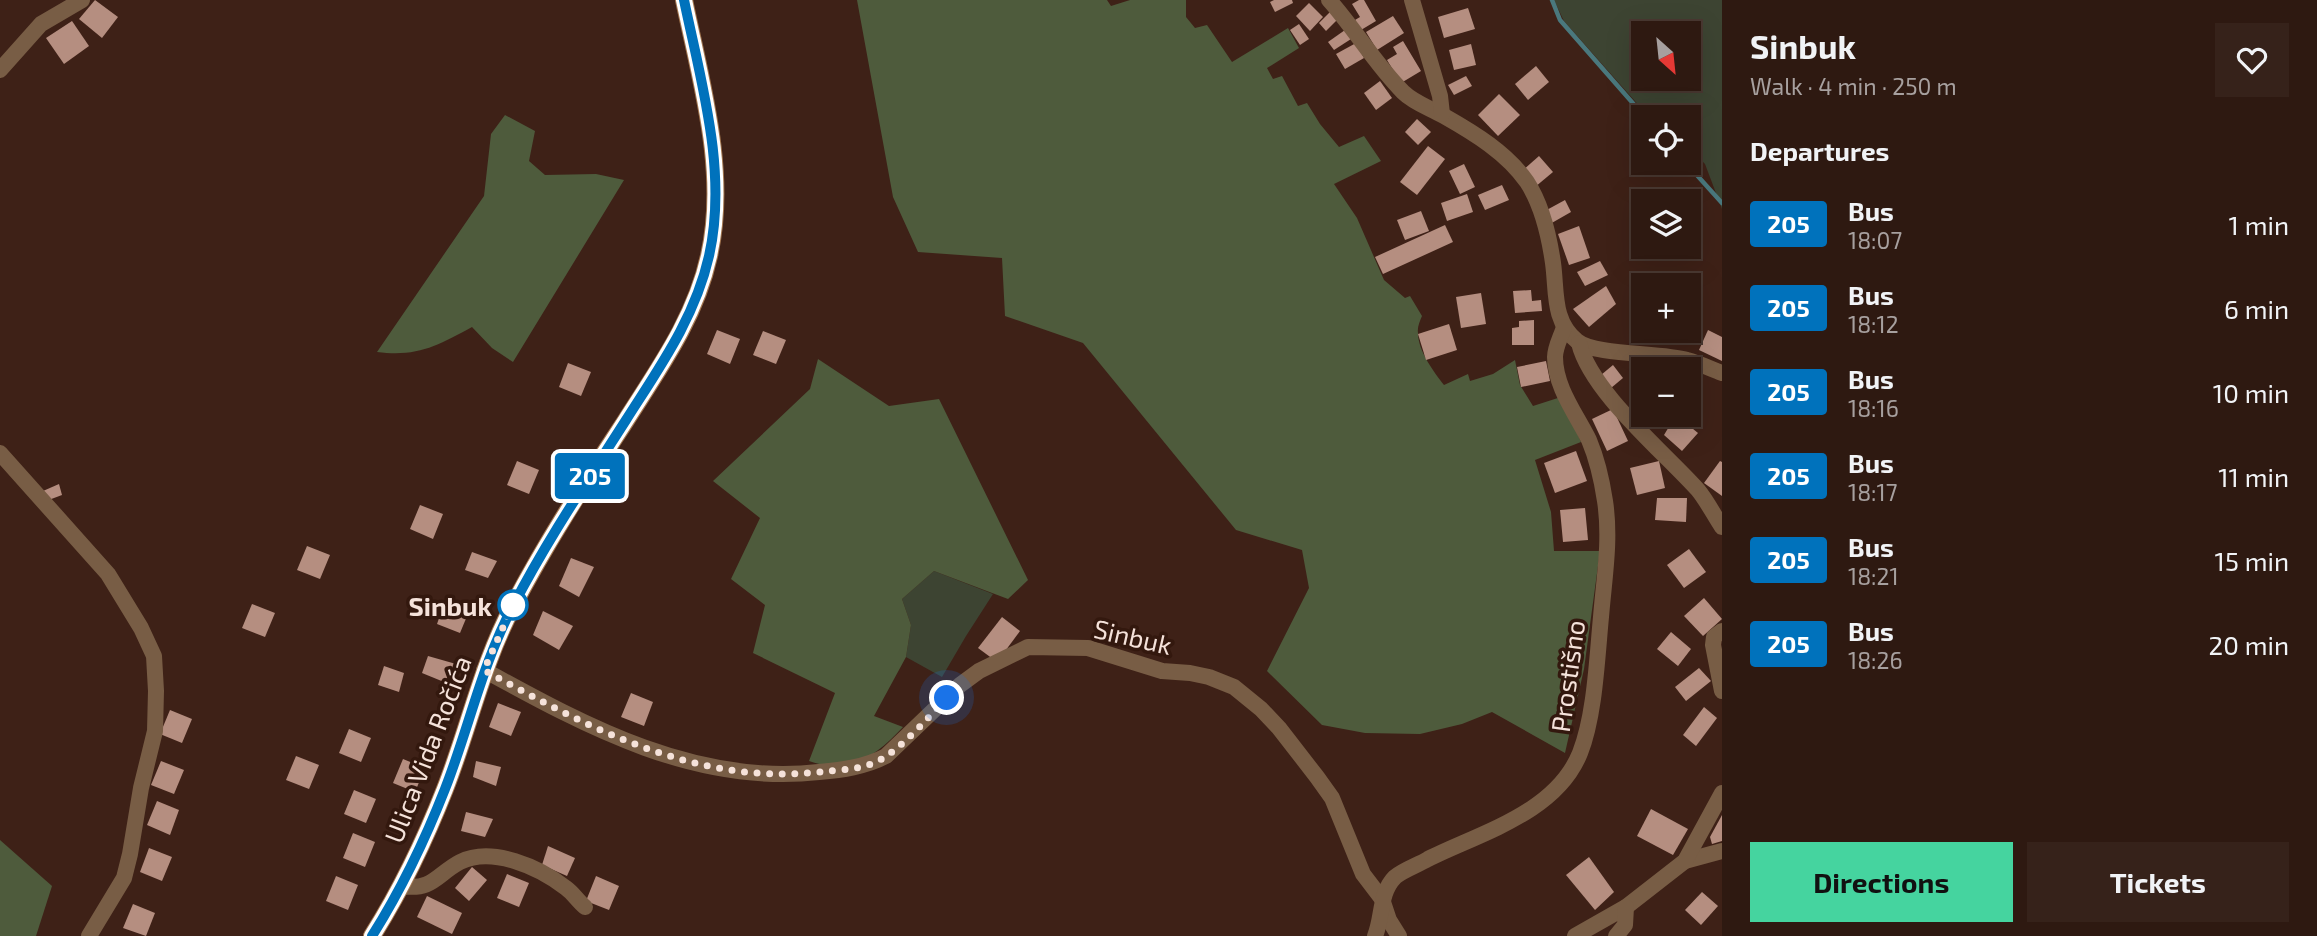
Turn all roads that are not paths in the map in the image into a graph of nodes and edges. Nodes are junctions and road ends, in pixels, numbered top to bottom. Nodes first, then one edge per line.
1 (82, 0) edge
2 (684, 0) edge
3 (1329, 0) edge
4 (1412, 0) edge
5 (0, 70) edge
6 (1441, 114) junction
7 (1564, 327) junction
8 (1579, 343) junction
9 (1722, 373) edge
10 (0, 453) edge
11 (1700, 493) junction
12 (1722, 507) edge
13 (1722, 527) edge
14 (1722, 631) edge
15 (484, 670) junction
16 (1722, 691) edge
17 (1722, 793) edge
18 (1722, 851) edge
19 (1685, 861) junction
20 (402, 886) junction
21 (1382, 899) junction
22 (585, 907) dead end
23 (1626, 907) junction
24 (89, 936) edge
25 (372, 936) edge
26 (1374, 936) edge
27 (1399, 936) edge
28 (1575, 936) edge
29 (1616, 936) edge

1 - 5 street
2 - 15 main road, Ulica Vida Ročića
3 - 6 street
4 - 6 street
6 - 7 street
7 - 8 street
7 - 21 street, Prostišno
8 - 9 street
8 - 11 street
10 - 24 street
11 - 12 street
11 - 13 street
14 - 16 street
15 - 20 main road, Ulica Vida Ročića
15 - 21 street, Sinbuk
17 - 19 street
18 - 19 street
19 - 23 street
20 - 22 street
20 - 25 main road, Ulica Vida Ročića
21 - 26 street, Prostišno
21 - 27 street, Sinbuk
23 - 28 street
23 - 29 street

